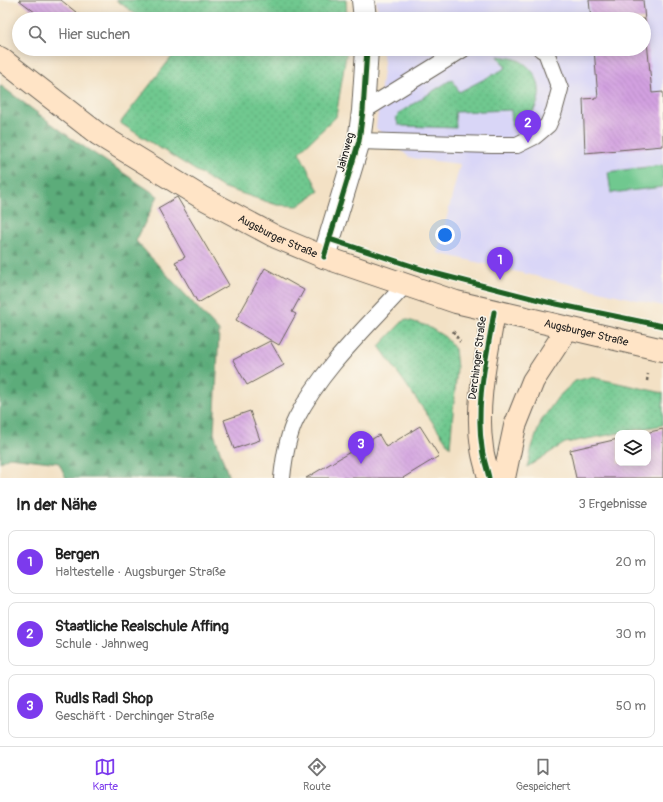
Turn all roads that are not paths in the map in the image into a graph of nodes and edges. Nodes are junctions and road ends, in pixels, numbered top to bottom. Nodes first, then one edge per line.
1 (363, 0) edge
2 (364, 12) edge
3 (367, 56) edge
4 (442, 56) edge
5 (548, 56) edge
6 (0, 58) edge
7 (363, 111) junction
8 (359, 141) junction
9 (324, 257) junction
10 (405, 286) junction
11 (494, 312) junction
12 (567, 329) junction
13 (663, 350) edge
14 (282, 478) edge
15 (490, 478) edge
16 (504, 478) edge

1 - 2 street
3 - 7 street, Jahnweg
4 - 7 lane
5 - 8 lane
6 - 9 main road, Augsburger Straße
7 - 8 street, Jahnweg
8 - 9 street, Jahnweg
9 - 10 main road, Augsburger Straße
10 - 11 main road, Augsburger Straße
10 - 14 lane
11 - 12 main road, Augsburger Straße
11 - 15 main road, Derchinger Straße
12 - 13 main road, Augsburger Straße
12 - 16 main road

